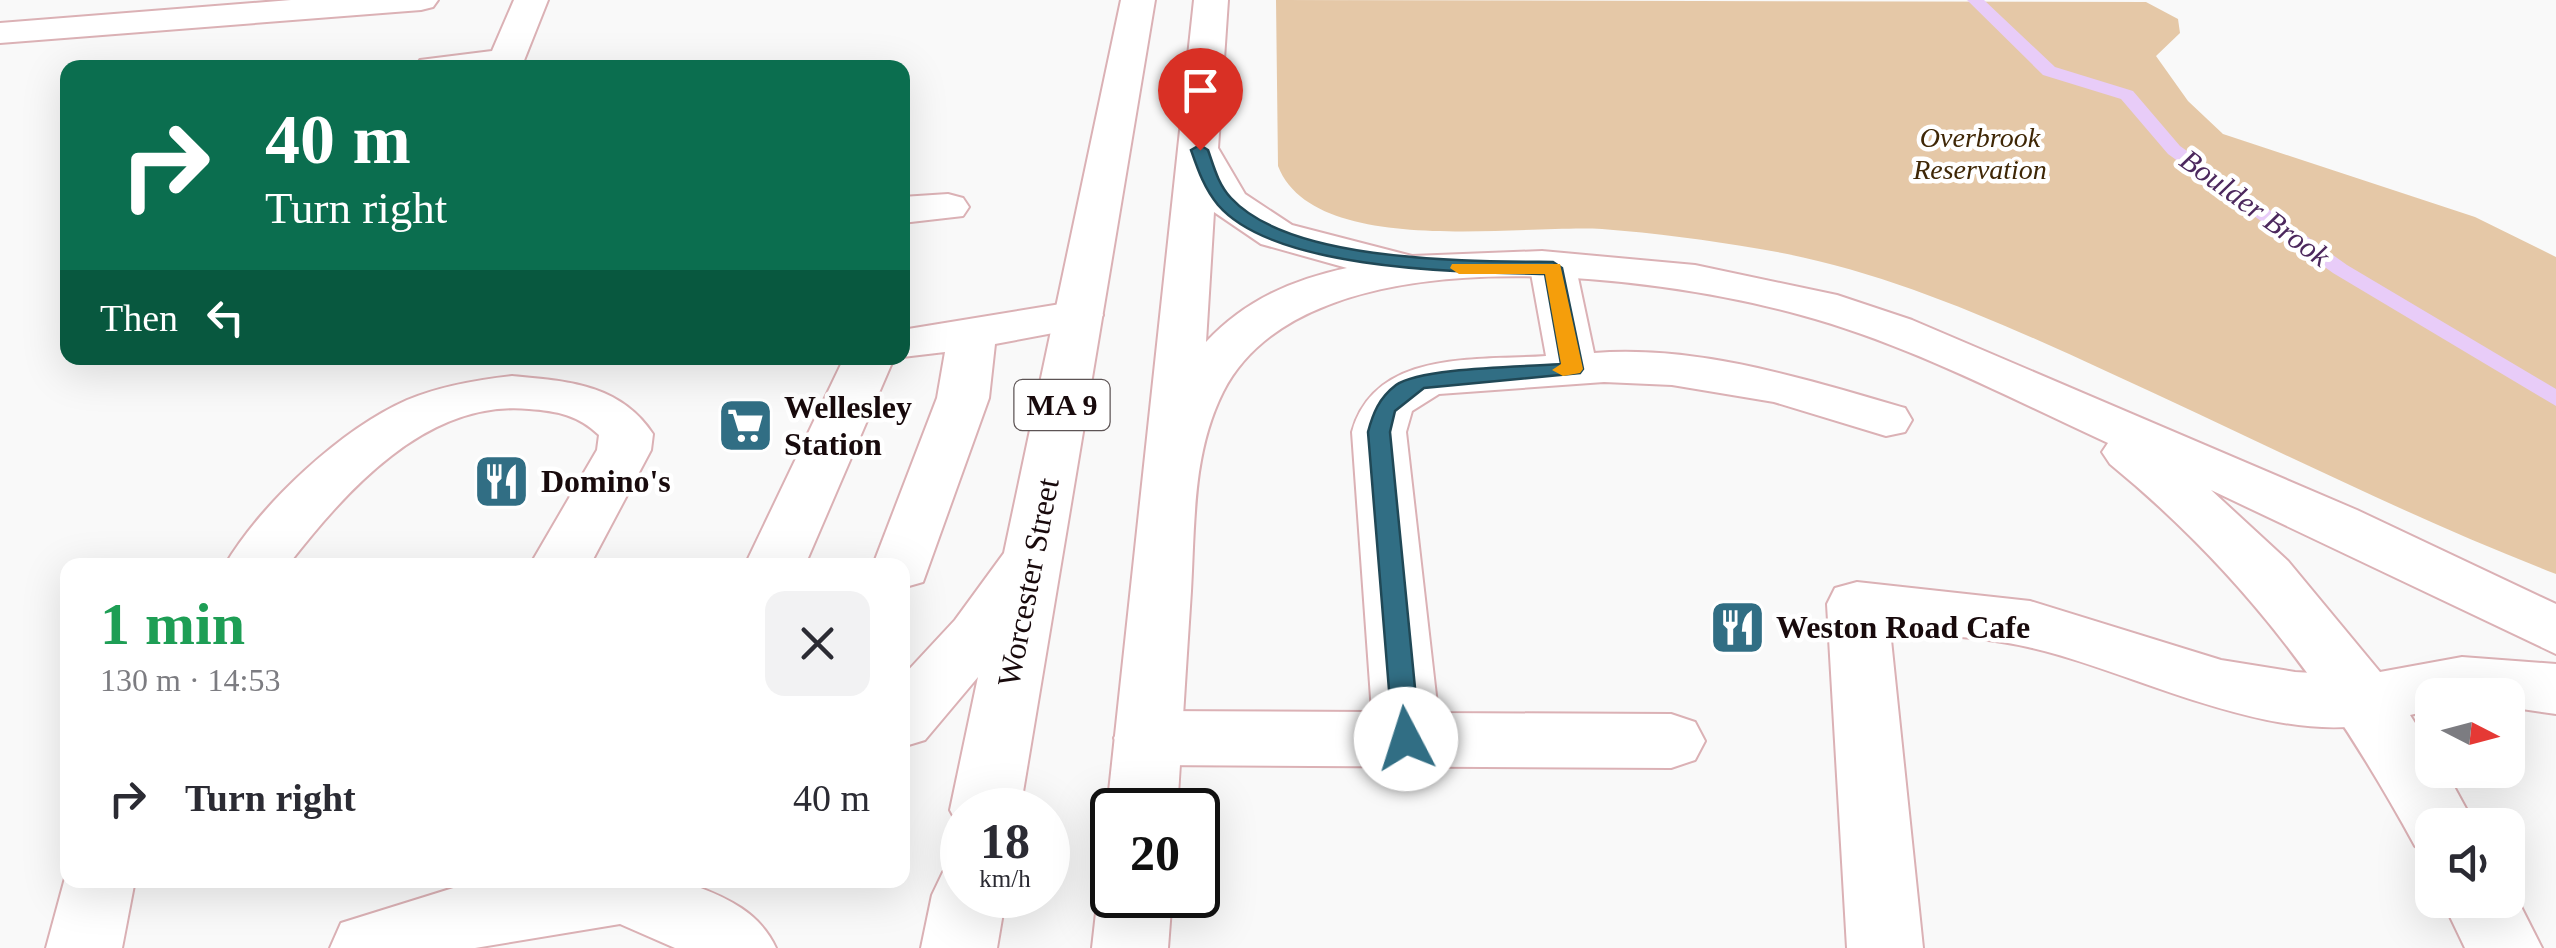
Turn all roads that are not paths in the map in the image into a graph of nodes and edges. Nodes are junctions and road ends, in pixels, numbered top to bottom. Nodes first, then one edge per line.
1 (421, 0) edge
2 (531, 0) edge
3 (1138, 0) edge
4 (1211, 0) edge
5 (0, 33) edge
6 (506, 60) edge
7 (1200, 150) junction
8 (948, 208) dead end
9 (910, 210) edge
10 (1451, 268) junction
11 (1553, 268) junction
12 (1080, 316) junction
13 (972, 334) junction
14 (910, 344) edge
15 (866, 365) edge
16 (1572, 369) junction
17 (536, 375) edge
18 (2053, 399) junction
19 (1886, 420) dead end
20 (1173, 452) junction
21 (1036, 540) junction
22 (260, 558) edge
23 (564, 558) edge
24 (778, 558) edge
25 (906, 558) edge
26 (2556, 631) edge
27 (2556, 689) edge
28 (2369, 701) junction
29 (910, 712) edge
30 (1148, 738) junction
31 (1406, 739) junction
32 (1670, 740) dead end
33 (989, 788) edge
34 (1144, 788) edge
35 (2430, 808) edge
36 (96, 888) edge
37 (616, 888) edge
38 (645, 888) edge
39 (965, 918) edge
40 (1132, 918) edge
41 (2488, 918) edge
42 (84, 948) edge
43 (368, 948) edge
44 (738, 948) edge
45 (959, 948) edge
46 (1130, 948) edge
47 (1885, 948) edge
48 (2504, 948) edge

1 - 5 main road
2 - 6 main road
3 - 12 main road, Worcester Street / MA 9
4 - 7 main road
7 - 10 main road
7 - 20 main road
8 - 9 main road
10 - 11 main road
10 - 20 main road
11 - 16 main road
11 - 18 main road
12 - 13 main road
12 - 21 main road, Worcester Street / MA 9
13 - 14 main road
13 - 25 main road
15 - 24 main road
16 - 19 main road
16 - 31 main road
17 - 22 main road
17 - 23 main road
18 - 26 main road
18 - 28 main road
20 - 30 main road
21 - 29 main road
21 - 33 main road, Worcester Street / MA 9
27 - 28 main road
28 - 35 main road
28 - 47 main road
30 - 31 main road
30 - 34 main road
31 - 32 main road
36 - 42 main road
37 - 43 main road
38 - 44 main road
39 - 45 main road
40 - 46 main road
41 - 48 main road

